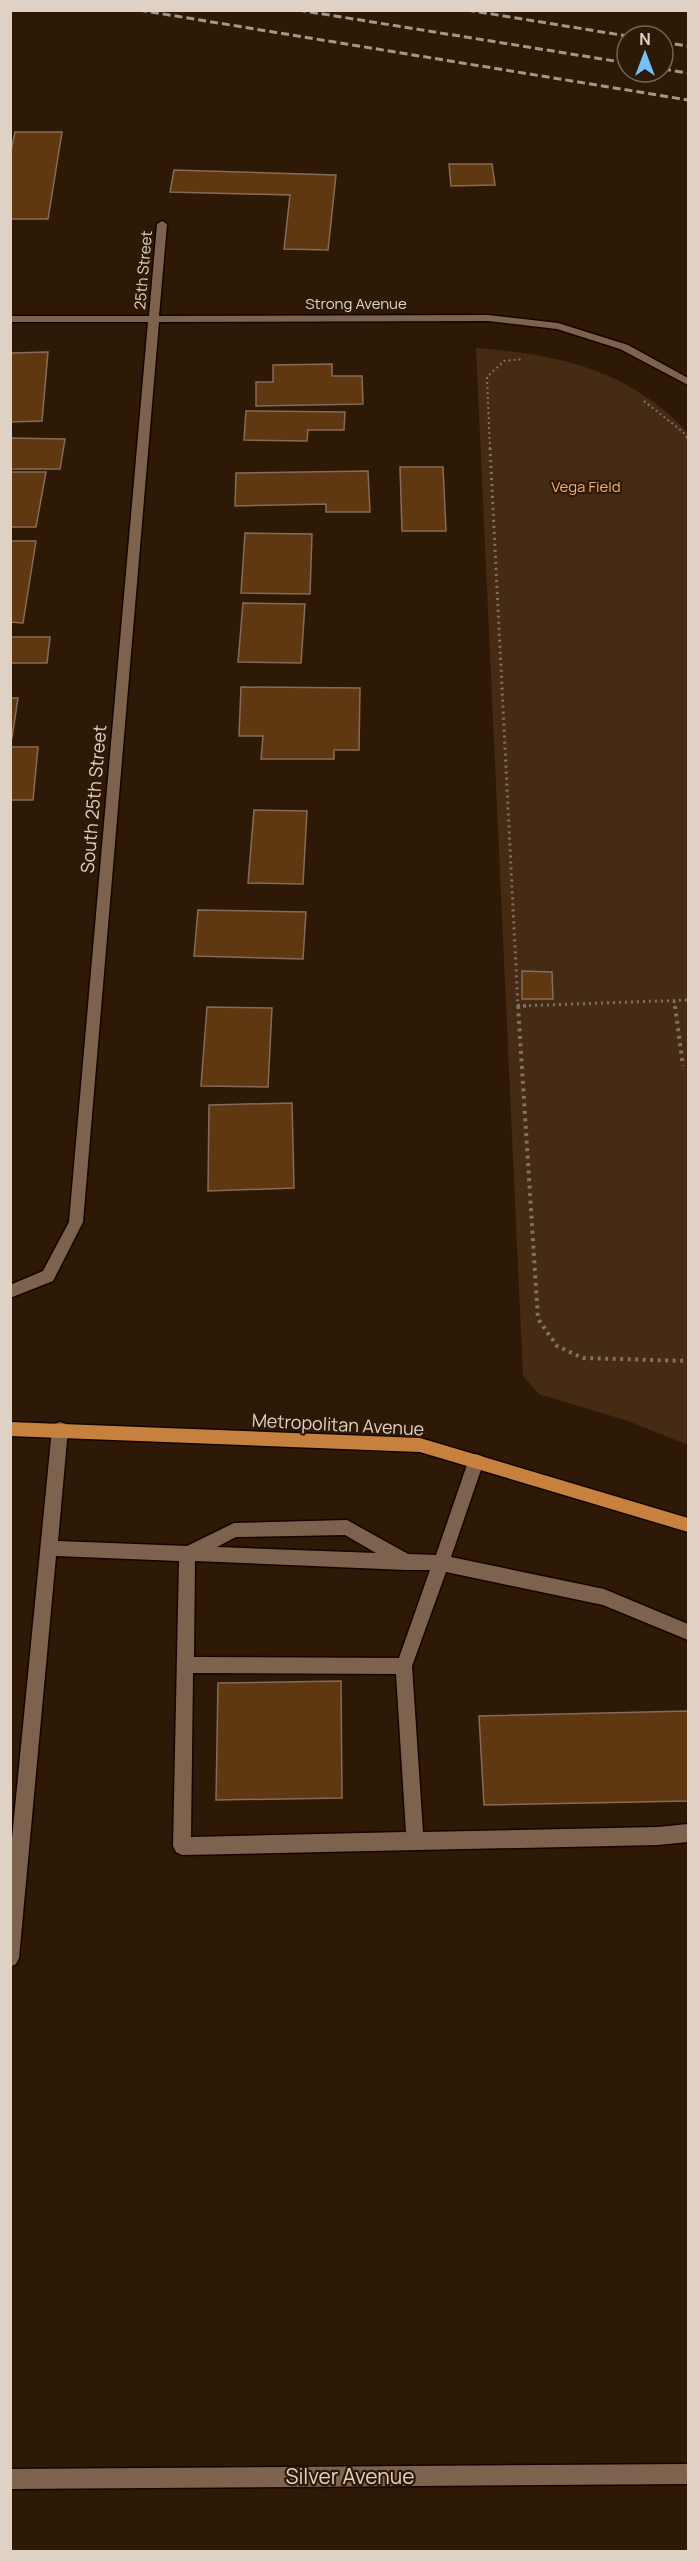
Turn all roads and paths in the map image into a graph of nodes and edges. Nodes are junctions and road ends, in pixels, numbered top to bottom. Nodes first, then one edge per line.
1 (162, 224) dead end
2 (10, 319) edge
3 (154, 319) junction
4 (532, 360) dead end
5 (688, 382) edge
6 (636, 396) dead end
7 (688, 440) edge
8 (688, 1000) edge
9 (674, 1001) junction
10 (517, 1006) junction
11 (683, 1066) dead end
12 (10, 1292) edge
13 (688, 1361) edge
14 (10, 1429) edge
15 (60, 1429) junction
16 (476, 1461) junction
17 (688, 1525) edge
18 (49, 1548) junction
19 (187, 1554) junction
20 (406, 1562) junction
21 (441, 1563) junction
22 (688, 1632) edge
23 (185, 1665) junction
24 (404, 1666) junction
25 (688, 1833) edge
26 (415, 1840) junction
27 (10, 1958) edge
28 (688, 2474) edge
29 (10, 2479) edge

1 - 3 street, 25th Street
2 - 3 street, Strong Avenue
3 - 5 street, Strong Avenue
3 - 12 street, South 25th Street
4 - 10 path
6 - 7 path
8 - 9 path
9 - 10 path
9 - 11 path
10 - 13 path
14 - 15 main road, Metropolitan Avenue
15 - 16 main road, Metropolitan Avenue
15 - 18 street
16 - 17 main road, Metropolitan Avenue
16 - 21 street
18 - 19 street
18 - 27 street
19 - 20 street
19 - 20 street
19 - 23 street
20 - 21 street
21 - 22 street
21 - 24 street
23 - 24 street
23 - 26 street
24 - 26 street
25 - 26 street
28 - 29 street, Silver Avenue

